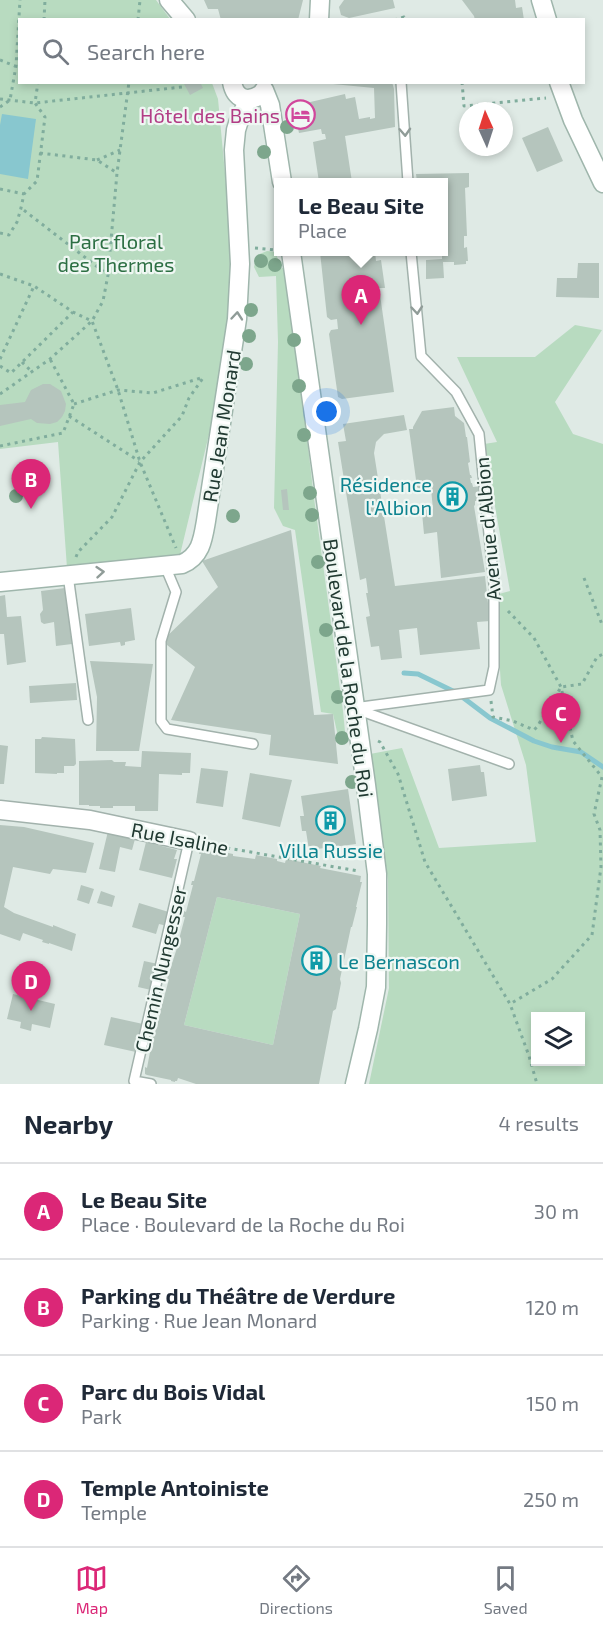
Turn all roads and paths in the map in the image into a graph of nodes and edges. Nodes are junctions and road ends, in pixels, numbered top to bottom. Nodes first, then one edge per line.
1 (20, 0) edge
2 (45, 0) edge
3 (140, 0) edge
4 (169, 0) edge
5 (320, 0) edge
6 (542, 0) edge
7 (19, 18) edge
8 (44, 18) edge
9 (138, 18) edge
10 (184, 18) edge
11 (319, 18) edge
12 (547, 18) edge
13 (18, 33) edge
14 (0, 60) edge
15 (16, 66) junction
16 (38, 84) edge
17 (129, 84) edge
18 (181, 84) edge
19 (231, 84) edge
20 (401, 84) edge
21 (462, 84) edge
22 (263, 87) edge
23 (554, 90) edge
24 (128, 92) junction
25 (0, 99) edge
26 (10, 100) junction
27 (35, 103) junction
28 (0, 107) edge
29 (120, 150) junction
30 (40, 153) junction
31 (97, 160) junction
32 (117, 173) junction
33 (281, 178) edge
34 (408, 178) edge
35 (603, 183) edge
36 (0, 189) edge
37 (24, 194) junction
38 (21, 208) junction
39 (0, 233) edge
40 (292, 256) edge
41 (411, 256) edge
42 (0, 274) edge
43 (108, 275) junction
44 (34, 286) junction
45 (73, 312) junction
46 (92, 321) junction
47 (0, 359) edge
48 (50, 359) junction
49 (22, 362) junction
50 (0, 366) edge
51 (32, 372) junction
52 (229, 372) junction
53 (204, 378) junction
54 (118, 390) junction
55 (0, 394) edge
56 (74, 404) junction
57 (69, 416) junction
58 (0, 446) edge
59 (140, 462) junction
60 (174, 565) junction
61 (68, 575) junction
62 (584, 578) dead end
63 (0, 582) edge
64 (506, 609) dead end
65 (603, 627) edge
66 (603, 654) edge
67 (561, 687) junction
68 (489, 690) junction
69 (354, 708) junction
70 (88, 720) dead end
71 (358, 731) junction
72 (253, 744) dead end
73 (508, 764) dead end
74 (0, 810) edge
75 (189, 841) junction
76 (360, 871) dead end
77 (510, 1004) junction
78 (151, 1084) edge
79 (355, 1084) edge
80 (537, 1084) edge

1 - 7 path
2 - 8 path
3 - 9 path
4 - 10 street
5 - 11 street
6 - 12 street
13 - 15 path
14 - 15 path
15 - 26 path
16 - 27 path
17 - 24 path
18 - 24 path
19 - 22 street
20 -> 34 lane
21 - 23 path
22 - 33 street
52 -> 22 street, Rue Jean Monard
23 - 35 street
24 - 27 path
24 - 29 path
25 - 26 path
26 - 27 path
26 - 28 path
27 - 30 path
29 - 31 path
29 - 32 path
30 - 31 path
30 - 37 path
31 - 32 path
32 - 43 path
36 - 37 path
37 - 38 path
38 - 39 path
38 - 43 path
40 - 69 street, Boulevard de la Roche du Roi
41 -> 68 lane, Avenue d'Albion
42 - 44 path
43 - 46 path
44 - 45 path
44 - 47 path
45 - 46 path
45 - 49 path
46 - 48 path
46 - 54 path
48 - 51 path
48 - 56 path
49 - 50 path
49 - 51 path
51 - 55 path
52 - 53 path
52 - 60 street, Rue Jean Monard
53 - 54 path
53 - 59 path
54 - 56 path
54 - 59 path
56 - 57 path
57 - 58 path
57 - 59 path
59 - 60 path
59 - 61 path
61 -> 60 street
60 - 72 lane
61 - 63 street
61 - 70 lane
62 - 65 path
64 - 67 path
66 - 67 path
67 - 68 path
67 - 77 path
68 - 69 lane
69 - 71 street, Boulevard de la Roche du Roi
69 - 73 lane
71 - 77 path
71 - 79 street, Boulevard de la Roche du Roi
74 - 75 street, Rue Isaline
75 - 76 path, Rue Isaline
75 - 78 lane, Chemin Nungesser
77 - 80 path

